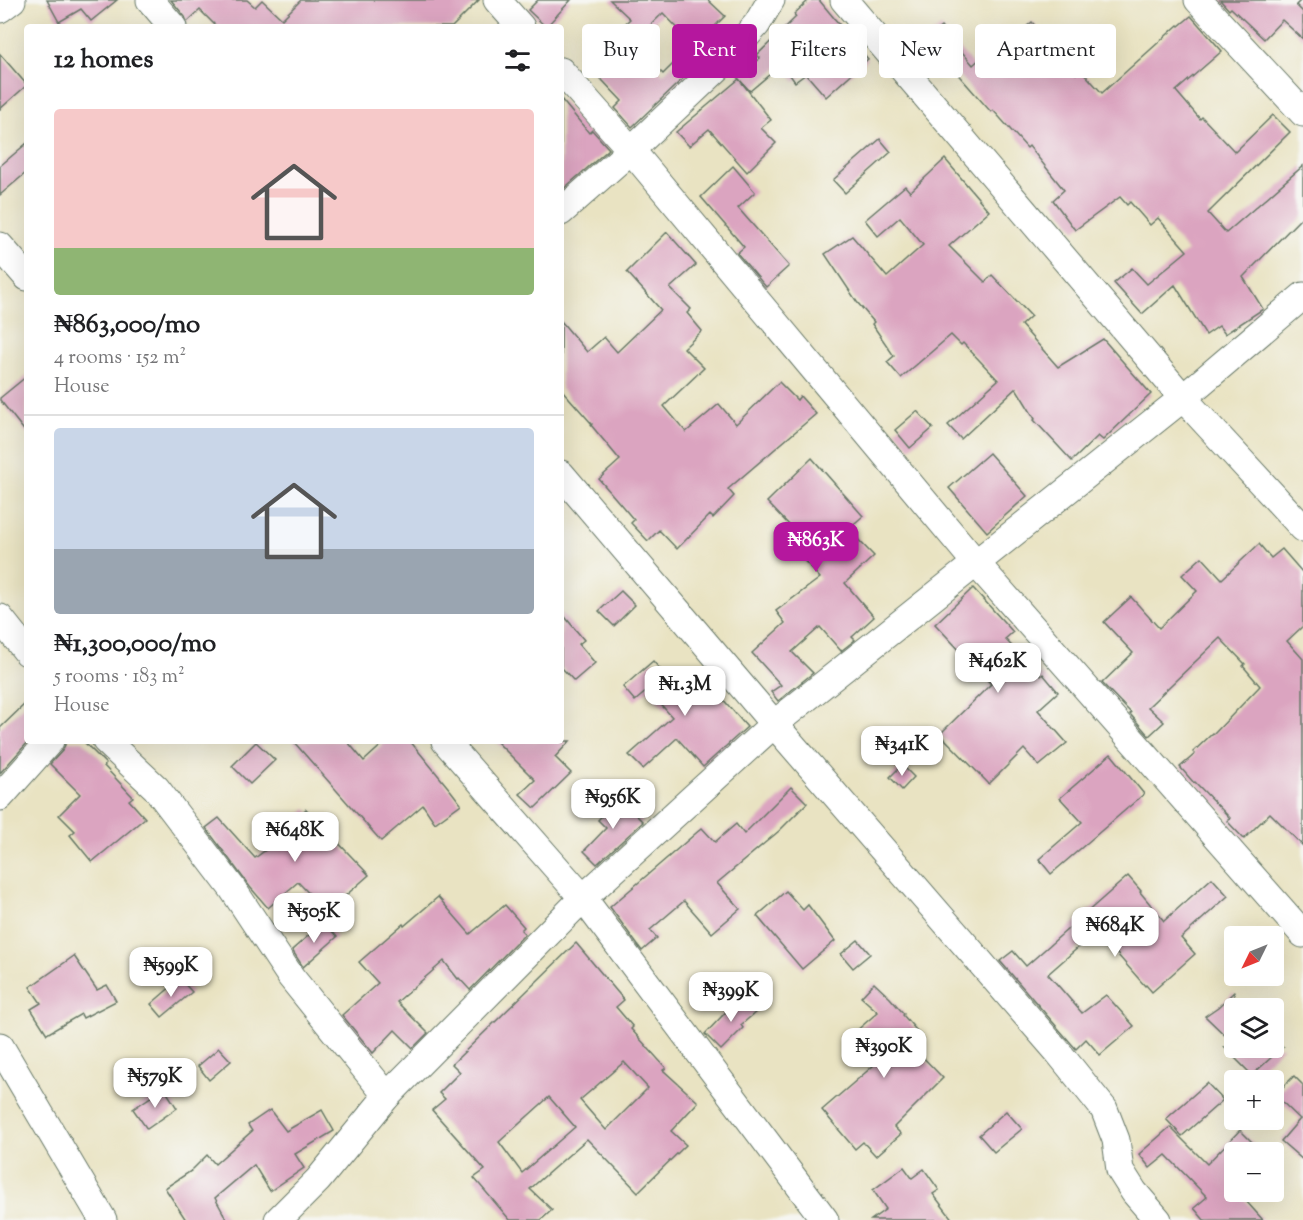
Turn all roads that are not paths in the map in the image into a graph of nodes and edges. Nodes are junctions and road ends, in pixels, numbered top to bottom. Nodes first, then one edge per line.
1 (12, 0) edge
2 (150, 0) edge
3 (497, 0) edge
4 (771, 0) edge
5 (844, 0) edge
6 (1198, 0) edge
7 (0, 9) edge
8 (170, 24) edge
9 (518, 24) edge
10 (564, 74) edge
11 (1303, 113) edge
12 (631, 150) junction
13 (564, 209) edge
14 (0, 246) edge
15 (24, 274) edge
16 (1303, 296) edge
17 (1183, 398) junction
18 (564, 478) edge
19 (1303, 528) edge
20 (975, 562) junction
21 (0, 618) edge
22 (24, 648) edge
23 (774, 724) junction
24 (47, 744) edge
25 (109, 744) edge
26 (448, 744) edge
27 (0, 797) edge
28 (583, 898) junction
29 (1303, 934) edge
30 (0, 1046) edge
31 (387, 1096) junction
32 (103, 1220) edge
33 (278, 1220) edge
34 (825, 1220) edge
35 (1158, 1220) edge

1 - 7 street
2 - 8 street
3 - 9 street
4 - 12 street
5 - 17 street
6 - 11 street
10 - 12 street
12 - 13 street
12 - 20 street
14 - 15 street
16 - 17 street
17 - 19 street
17 - 20 street
18 - 23 street
20 - 23 street
20 - 29 street
21 - 22 street
23 - 28 street
23 - 35 street
24 - 27 street
25 - 31 street
26 - 28 street
28 - 31 street
28 - 34 street
30 - 32 street
31 - 33 street

